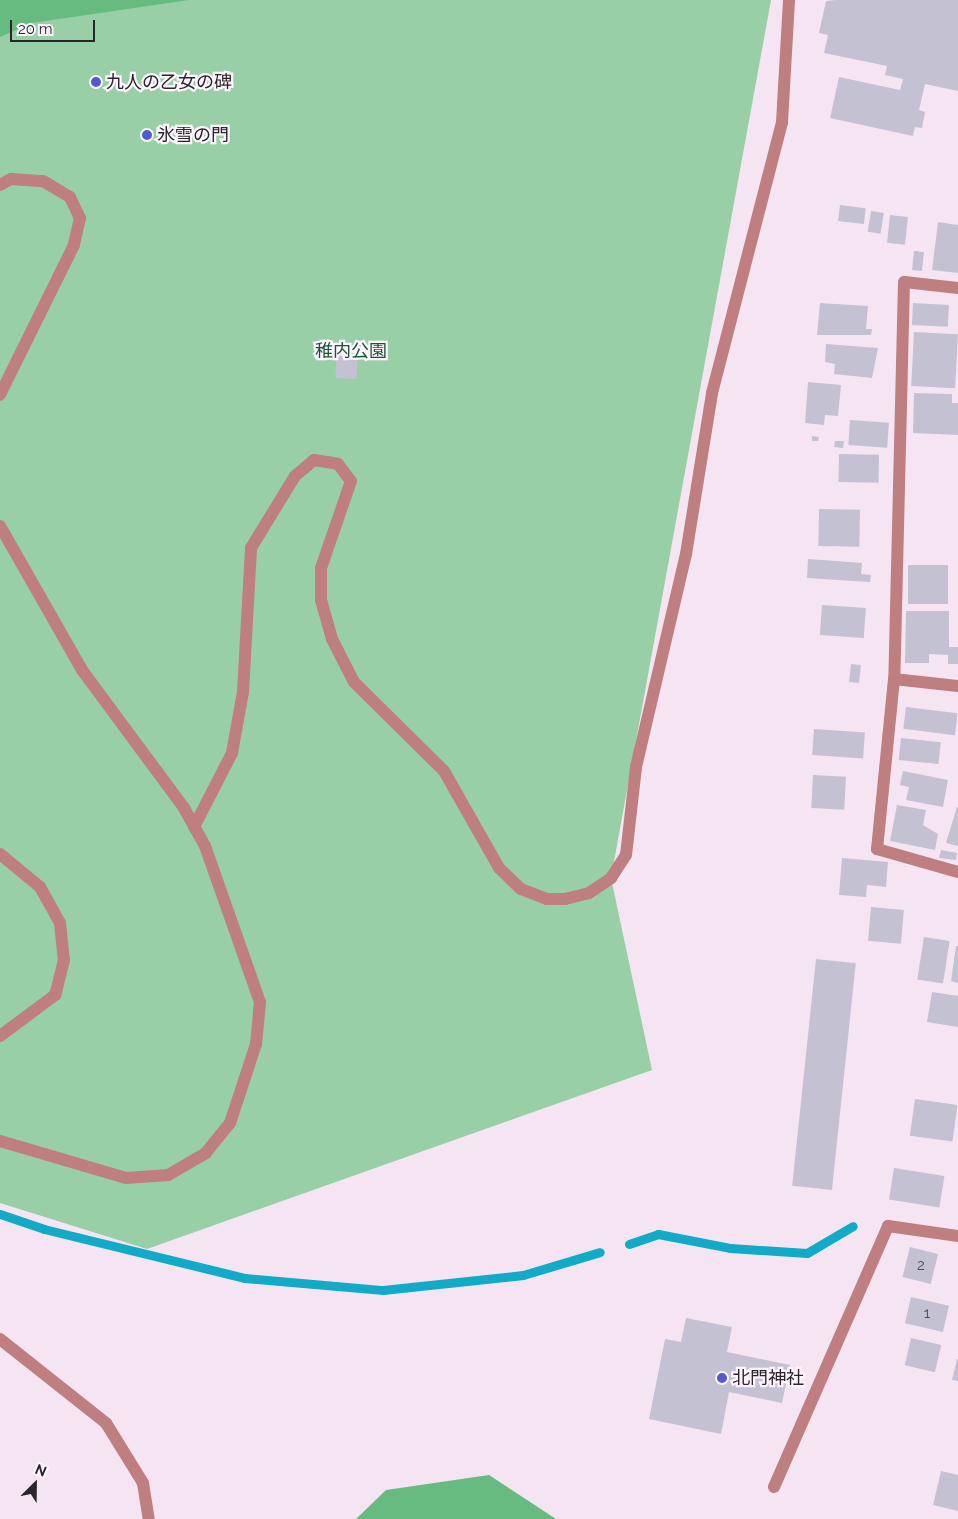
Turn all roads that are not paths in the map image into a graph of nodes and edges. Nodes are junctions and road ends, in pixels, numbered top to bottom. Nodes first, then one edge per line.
1 (789, 0) edge
2 (0, 185) edge
3 (958, 288) edge
4 (0, 395) edge
5 (0, 526) edge
6 (894, 680) junction
7 (958, 686) edge
8 (194, 827) junction
9 (0, 854) edge
10 (958, 872) edge
11 (0, 1036) edge
12 (0, 1140) edge
13 (958, 1236) edge
14 (0, 1339) edge
15 (774, 1488) dead end
16 (149, 1519) edge

1 - 8 street
2 - 4 street
3 - 6 street
5 - 8 street
6 - 7 street
6 - 10 street
8 - 12 street
9 - 11 street
13 - 15 street
14 - 16 street

